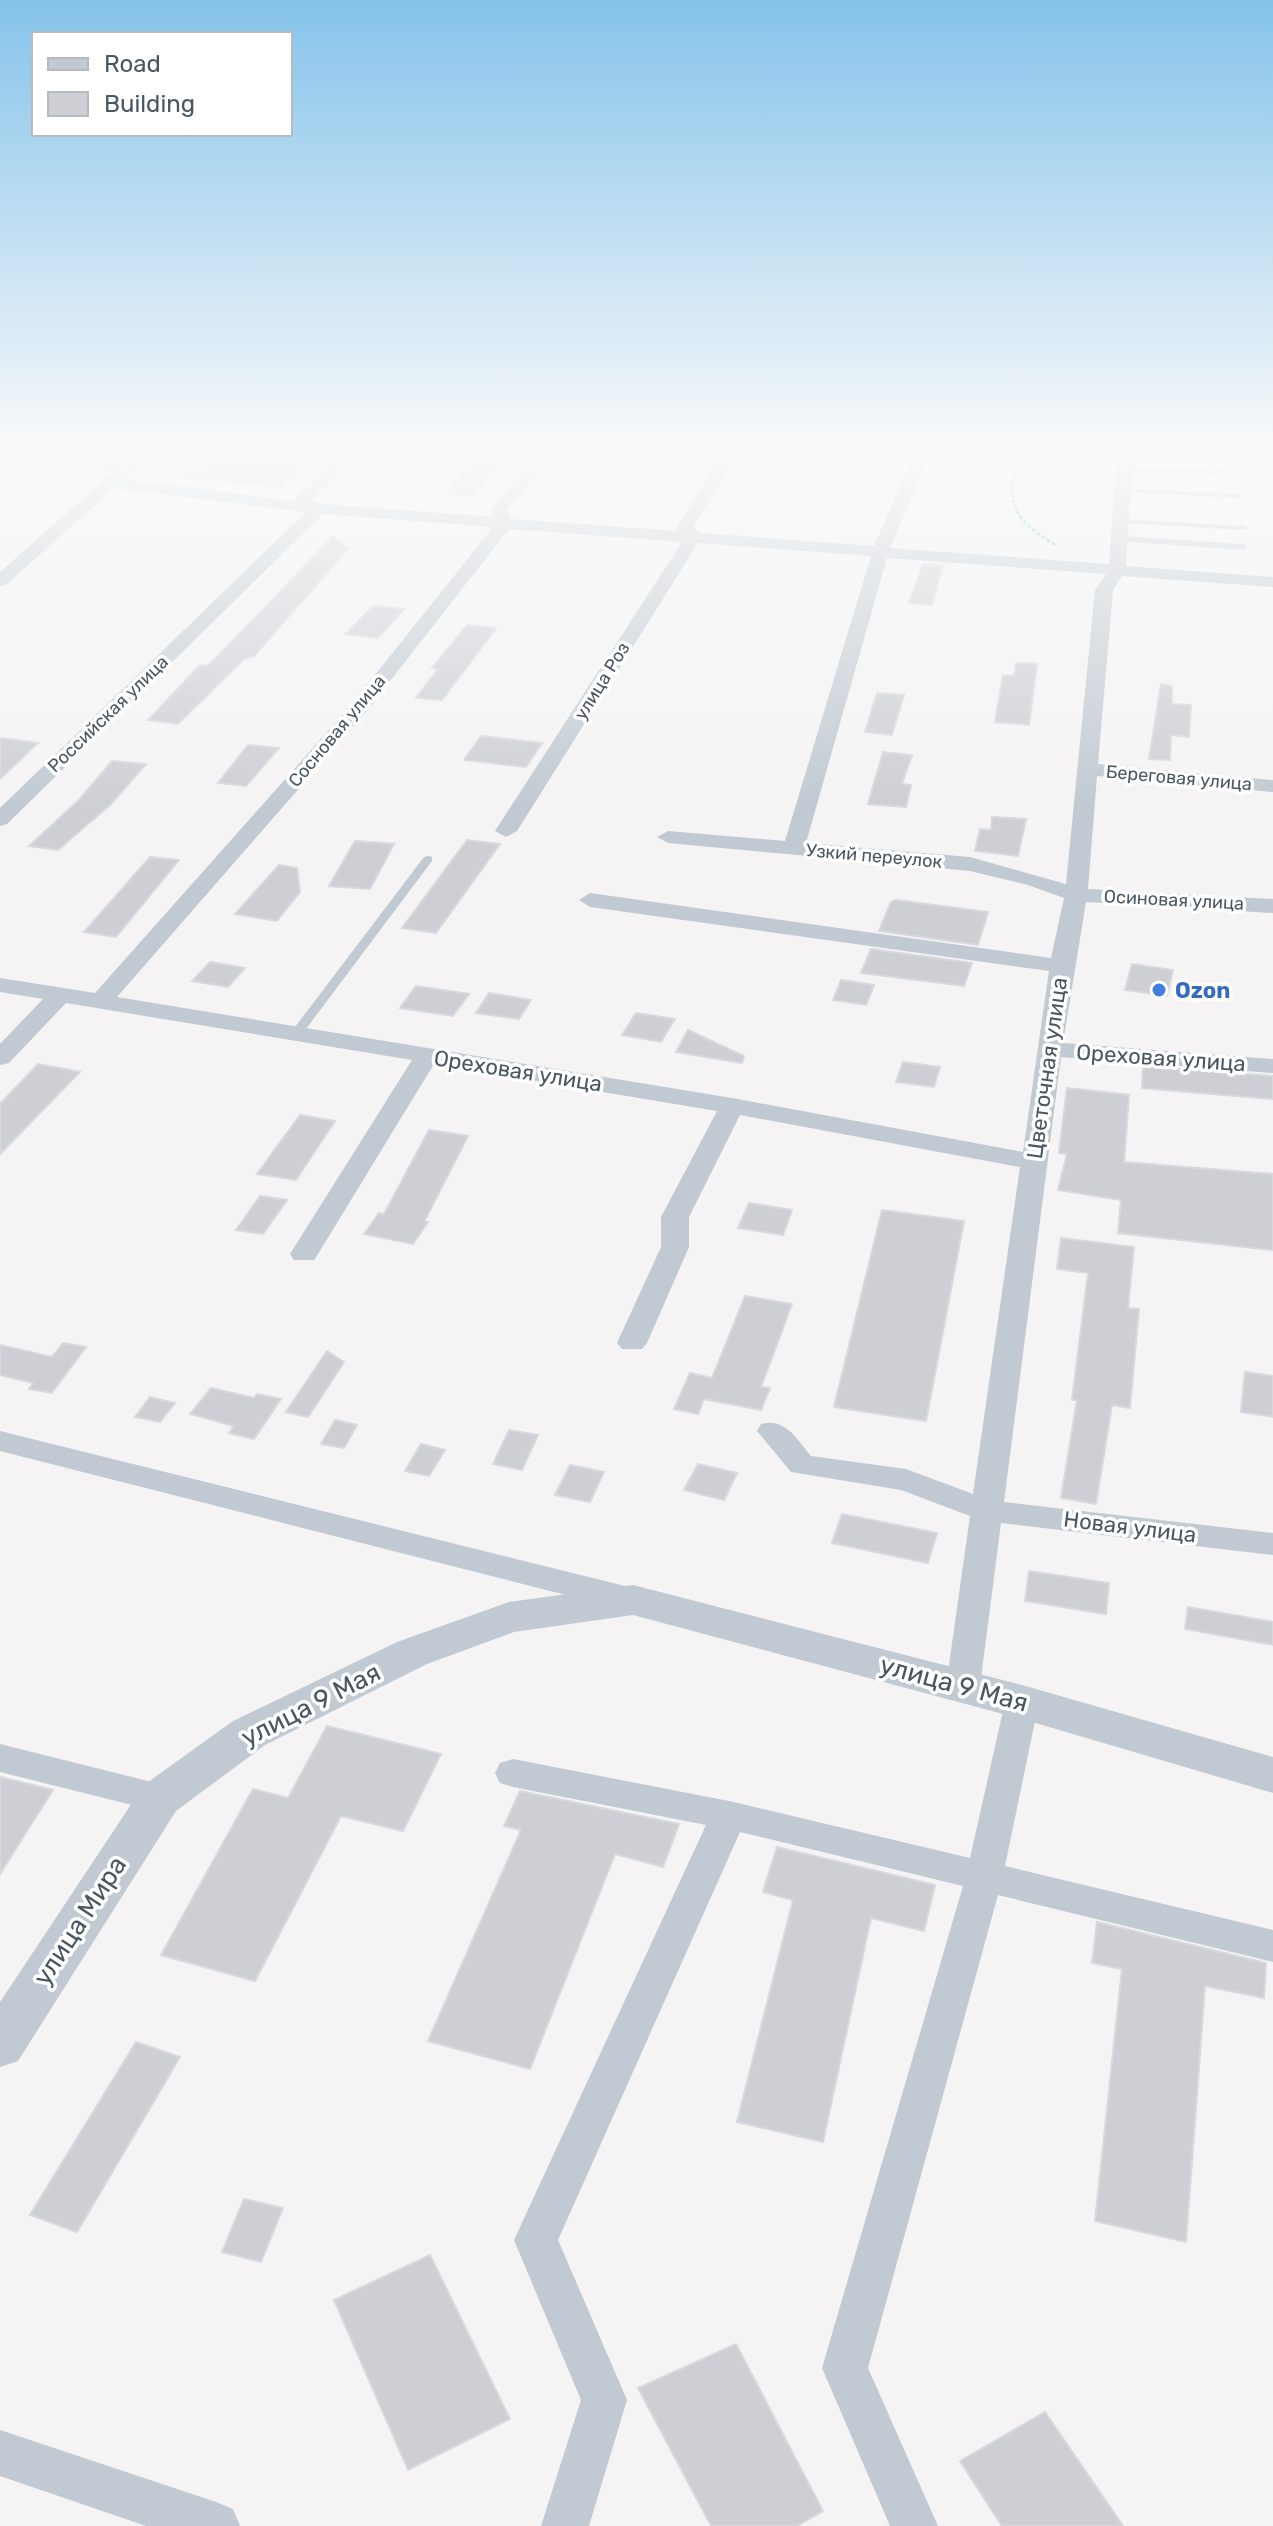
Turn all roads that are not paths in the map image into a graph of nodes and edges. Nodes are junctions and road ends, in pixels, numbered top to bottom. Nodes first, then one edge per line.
1 (257, 570) edge
2 (468, 570) edge
3 (672, 570) edge
4 (875, 570) edge
5 (1104, 570) edge
6 (1117, 571) junction
7 (1273, 582) edge
8 (1085, 769) junction
9 (1273, 786) edge
10 (0, 820) edge
11 (506, 831) dead end
12 (668, 837) dead end
13 (793, 850) junction
14 (428, 859) dead end
15 (1076, 895) junction
16 (590, 900) dead end
17 (1273, 906) edge
18 (1061, 966) junction
19 (0, 985) edge
20 (61, 994) junction
21 (102, 1000) junction
22 (296, 1034) junction
23 (1050, 1049) junction
24 (427, 1056) junction
25 (0, 1058) edge
26 (1273, 1066) edge
27 (732, 1106) junction
28 (1035, 1162) junction
29 (304, 1254) dead end
30 (632, 1343) dead end
31 (772, 1431) dead end
32 (0, 1441) edge
33 (988, 1511) junction
34 (1273, 1544) edge
35 (633, 1600) junction
36 (963, 1686) junction
37 (1022, 1702) junction
38 (0, 1758) edge
39 (513, 1773) dead end
40 (1273, 1775) edge
41 (160, 1798) junction
42 (729, 1815) junction
43 (984, 1878) junction
44 (1273, 1946) edge
45 (0, 2045) edge
46 (0, 2453) edge
47 (216, 2526) edge
48 (565, 2526) edge
49 (914, 2526) edge

1 - 10 street, Российская улица
2 - 21 street, Сосновая улица
3 - 11 street, улица Роз
4 - 13 street
5 - 6 street
6 - 7 street
6 - 8 street, Цветочная улица
8 - 9 street, Береговая улица
8 - 15 street, Цветочная улица
12 - 13 street, Узкий переулок
13 - 15 street, Узкий переулок
14 - 22 lane
15 - 17 street, Осиновая улица
15 - 18 street, Цветочная улица
16 - 18 street
18 - 23 street, Цветочная улица
19 - 20 street, Ореховая улица
20 - 21 street, Ореховая улица
20 - 25 street
21 - 22 street, Ореховая улица
22 - 24 street, Ореховая улица
23 - 26 street, Ореховая улица
23 - 28 street, Цветочная улица
24 - 27 street, Ореховая улица
24 - 29 street
27 - 28 street, Ореховая улица
27 - 30 street
28 - 33 street, Цветочная улица
31 - 33 street, Новая улица
32 - 35 street, улица 9 Мая
33 - 34 street, Новая улица
33 - 36 street, Цветочная улица
35 - 36 street, улица 9 Мая
35 - 41 street, улица 9 Мая
36 - 37 street, улица 9 Мая
37 - 40 street, улица 9 Мая
37 - 43 street
38 - 41 street
39 - 42 street
41 - 45 street, улица Мира
42 - 43 street
42 - 48 street
43 - 44 street
43 - 49 street
46 - 47 street

